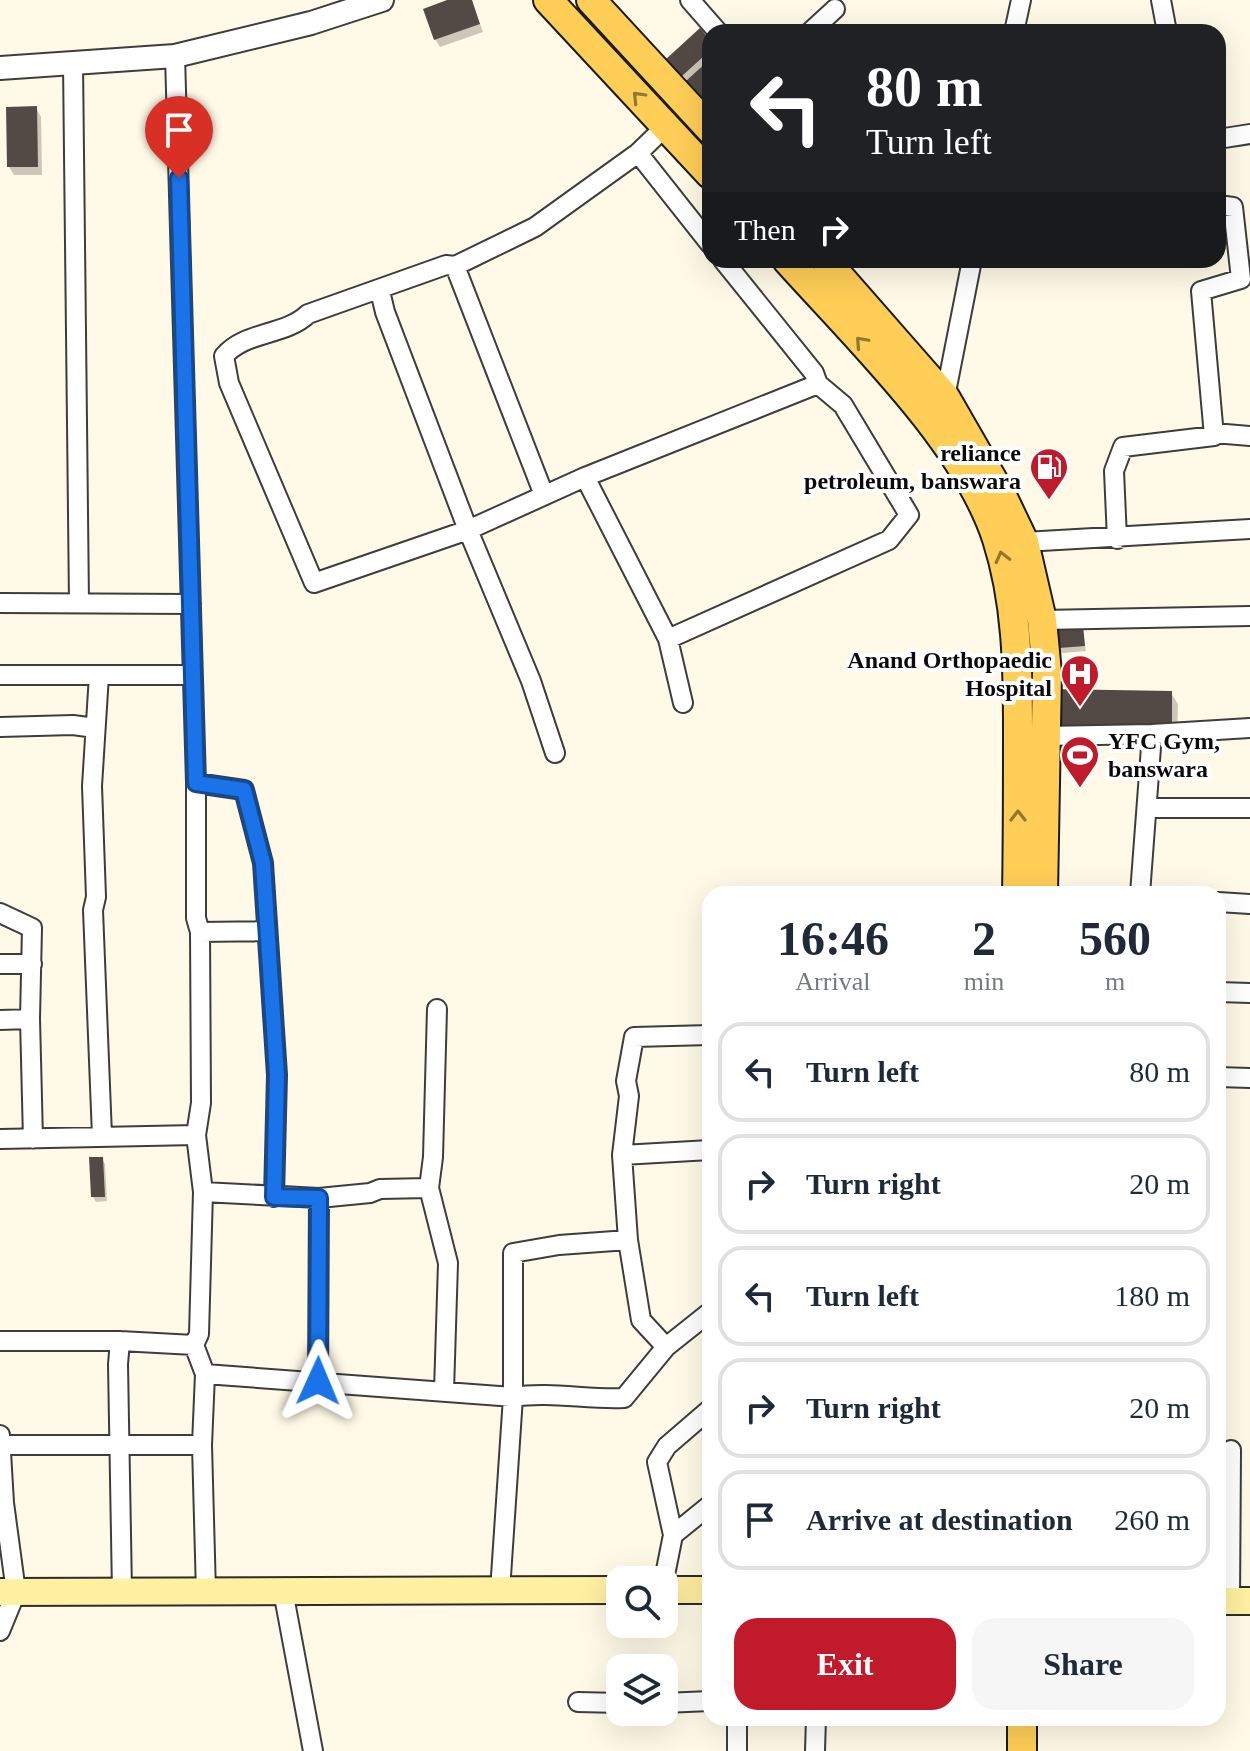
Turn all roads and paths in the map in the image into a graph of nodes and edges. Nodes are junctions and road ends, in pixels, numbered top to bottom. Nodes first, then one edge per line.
1 (382, 0) edge
2 (548, 0) edge
3 (591, 0) edge
4 (690, 0) edge
5 (1021, 0) edge
6 (1161, 0) edge
7 (835, 9) dead end
8 (711, 24) edge
9 (819, 24) edge
10 (1016, 24) edge
11 (1166, 24) edge
12 (175, 56) junction
13 (73, 63) junction
14 (0, 68) edge
15 (702, 119) edge
16 (666, 126) junction
17 (1250, 134) edge
18 (1226, 138) edge
19 (638, 153) junction
20 (702, 165) edge
21 (1226, 206) edge
22 (702, 234) edge
23 (455, 266) junction
24 (729, 268) edge
25 (794, 268) edge
26 (832, 268) edge
27 (970, 268) edge
28 (380, 291) junction
29 (818, 384) junction
30 (945, 397) junction
31 (1214, 433) junction
32 (1250, 436) edge
33 (585, 477) junction
34 (544, 495) junction
35 (1250, 529) edge
36 (468, 530) junction
37 (1117, 539) junction
38 (1024, 542) junction
39 (0, 603) edge
40 (79, 603) junction
41 (191, 604) junction
42 (1250, 616) edge
43 (1042, 620) junction
44 (668, 639) junction
45 (0, 675) edge
46 (99, 675) junction
47 (192, 675) junction
48 (683, 703) dead end
49 (0, 727) edge
50 (95, 728) junction
51 (1250, 728) edge
52 (1152, 734) junction
53 (1044, 736) junction
54 (555, 753) dead end
55 (196, 783) junction
56 (1147, 808) junction
57 (1250, 808) edge
58 (1017, 886) edge
59 (1043, 886) edge
60 (1141, 886) edge
61 (1226, 902) edge
62 (1250, 904) edge
63 (0, 913) edge
64 (267, 931) junction
65 (200, 932) junction
66 (0, 964) edge
67 (32, 964) junction
68 (1226, 992) edge
69 (1250, 993) edge
70 (437, 1009) dead end
71 (30, 1019) junction
72 (0, 1020) edge
73 (702, 1035) edge
74 (1226, 1077) edge
75 (1250, 1078) edge
76 (196, 1135) junction
77 (102, 1136) junction
78 (0, 1139) edge
79 (33, 1139) junction
80 (702, 1150) edge
81 (622, 1155) junction
82 (429, 1188) junction
83 (203, 1192) junction
84 (274, 1197) junction
85 (319, 1198) junction
86 (628, 1240) junction
87 (702, 1318) edge
88 (0, 1341) edge
89 (120, 1341) junction
90 (194, 1345) junction
91 (666, 1347) junction
92 (205, 1374) junction
93 (318, 1381) junction
94 (444, 1391) junction
95 (513, 1397) junction
96 (702, 1416) edge
97 (1, 1440) edge
98 (121, 1443) junction
99 (202, 1445) junction
100 (1231, 1450) dead end
101 (2, 1503) edge
102 (702, 1511) edge
103 (673, 1535) junction
104 (667, 1566) edge
105 (606, 1590) edge
106 (678, 1590) edge
107 (702, 1590) edge
108 (283, 1591) junction
109 (500, 1591) junction
110 (8, 1592) edge
111 (122, 1592) junction
112 (206, 1592) junction
113 (1233, 1601) edge
114 (0, 1631) edge
115 (702, 1701) edge
116 (578, 1702) dead end
117 (678, 1702) edge
118 (606, 1703) edge
119 (737, 1726) edge
120 (816, 1726) edge
121 (1022, 1726) edge
122 (313, 1751) edge
123 (737, 1751) edge
124 (815, 1751) edge
125 (1022, 1751) edge

1 - 12 street
16 -> 2 main road
3 - 15 main road
4 - 8 street
5 - 10 street
6 - 11 street
7 - 9 street
12 - 13 street
12 - 41 street
13 - 14 street
13 - 40 street
16 - 19 street
16 - 20 main road
17 - 18 street
19 - 22 street
19 - 23 street
21 - 31 street
23 - 28 street
23 - 34 street
24 - 29 street
58 -> 25 main road
26 - 30 main road
27 - 30 street
28 - 36 street
28 - 36 street
29 - 33 street
29 - 44 street
30 - 38 main road
31 - 32 street
31 - 37 street
33 - 34 street
33 - 44 street
34 - 36 street
35 - 37 street
36 - 54 street
37 - 38 street
38 - 43 main road
39 - 40 street
40 - 41 street
41 - 47 street
42 - 43 street
43 - 53 main road
44 - 48 street
45 - 46 street
46 - 47 street
46 - 50 street
47 - 55 street
49 - 50 street
50 - 77 street
51 - 52 street
52 - 53 street
52 - 56 street
53 - 59 main road
55 - 64 street
55 - 65 street
56 - 57 street
56 - 60 street
61 - 62 street
63 - 67 street
64 - 65 street
64 - 84 street
65 - 76 street
66 - 67 street
67 - 71 street
68 - 69 street
70 - 82 street
71 - 72 street
71 - 79 street
73 - 81 street
74 - 75 street
76 - 77 street
76 - 83 street
77 - 79 street
78 - 79 street
80 - 81 street
81 - 86 street
82 - 85 street
82 - 94 street
83 - 84 street
83 - 90 street
84 - 85 street
85 - 93 street
86 - 91 street
86 - 95 street
87 - 91 street
88 - 89 street
89 - 90 street
89 - 98 street
90 - 92 street
91 - 95 street
92 - 93 street
92 - 99 street
93 - 94 street
94 - 95 street
95 - 109 street
96 - 103 street
97 - 98 street
97 - 101 street
98 - 99 street
98 - 111 street
99 - 112 street
100 - 113 street
101 - 110 street
102 - 103 street
103 - 104 street
105 - 109 main road
106 - 107 main road
108 - 109 main road
108 - 112 main road
108 - 122 street
110 - 111 main road
110 - 114 street
111 - 112 main road
115 - 117 street
116 - 118 street
119 - 123 street
120 - 124 street
121 - 125 main road

